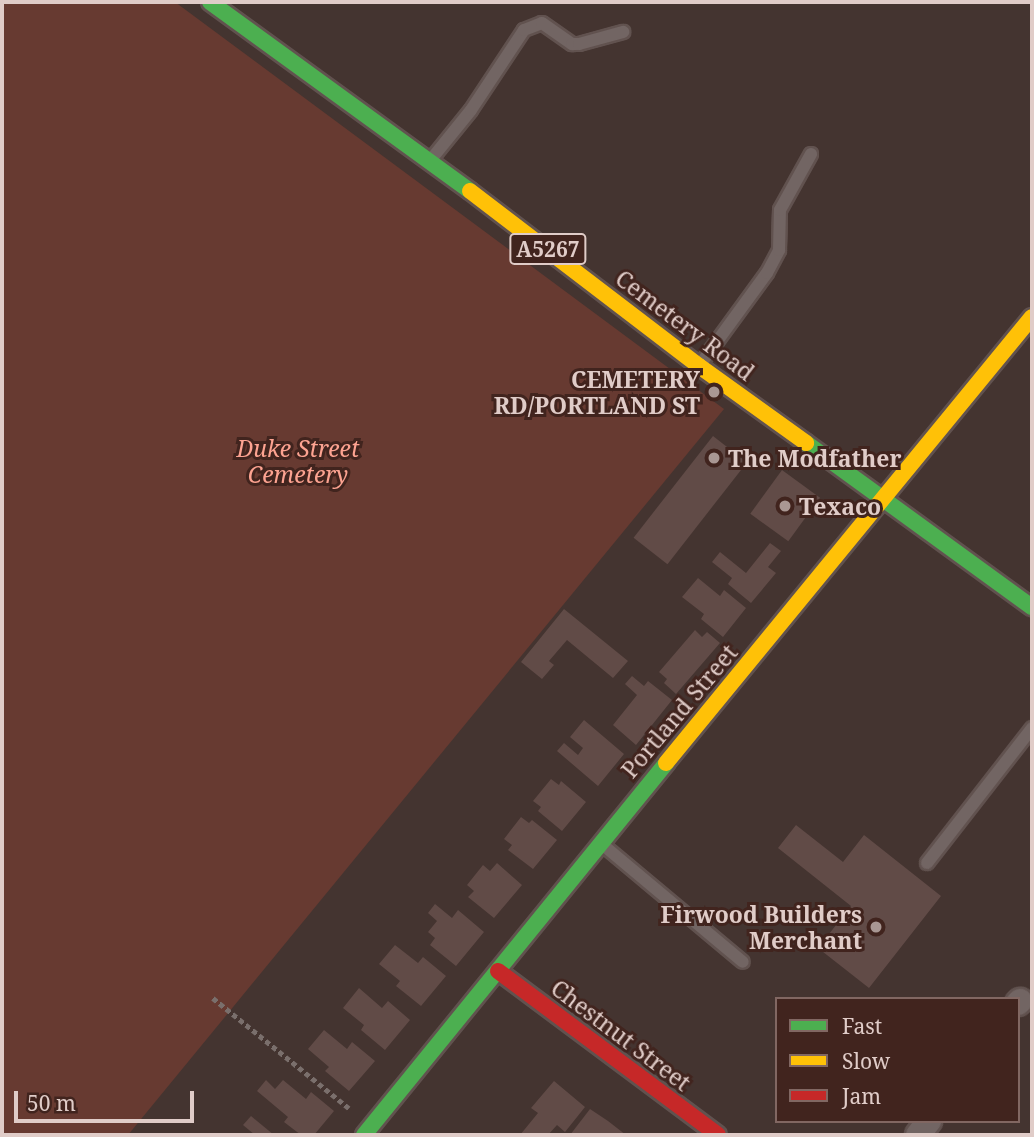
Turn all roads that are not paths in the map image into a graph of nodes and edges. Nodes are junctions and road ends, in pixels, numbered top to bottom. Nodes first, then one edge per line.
1 (210, 2) edge
2 (623, 32) dead end
3 (811, 154) dead end
4 (431, 160) junction
5 (1032, 317) edge
6 (699, 366) junction
7 (883, 500) junction
8 (1031, 603) edge
9 (1032, 728) edge
10 (600, 843) junction
11 (927, 863) dead end
12 (743, 962) dead end
13 (498, 971) junction
14 (368, 1131) edge
15 (718, 1135) edge

1 - 4 street, Cemetery Road / A5267
2 - 4 lane
3 - 6 lane
4 - 6 street, Cemetery Road / A5267
5 - 7 street, Portland Street
6 - 7 street, Cemetery Road / A5267
7 - 8 street, Cemetery Road / A5267
7 - 10 street, Portland Street
9 - 11 lane
10 - 12 lane
10 - 13 street, Portland Street
13 - 14 street, Portland Street
13 - 15 street, Chestnut Street

